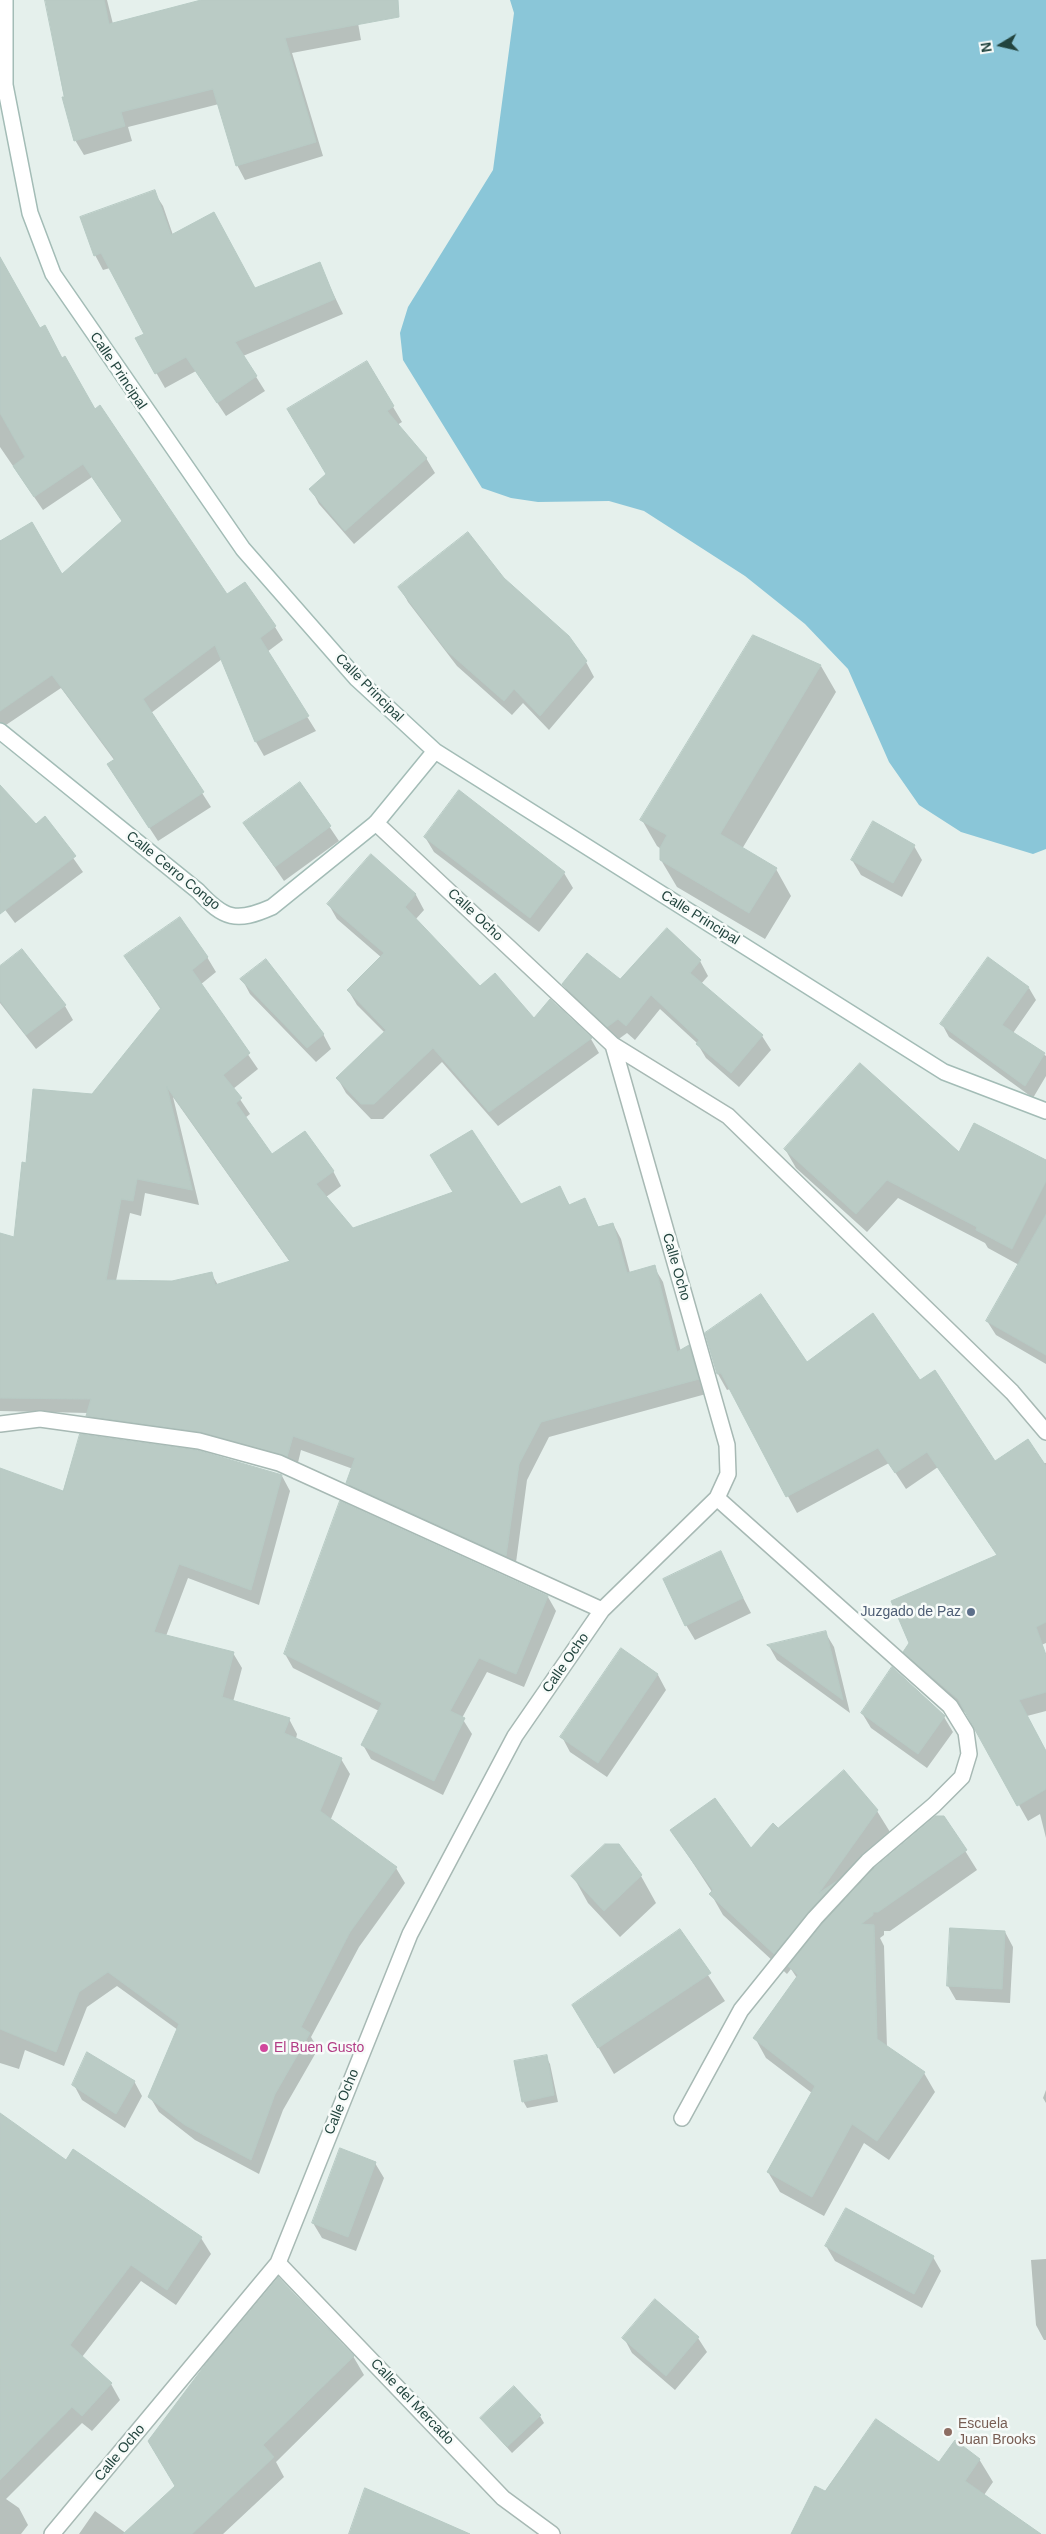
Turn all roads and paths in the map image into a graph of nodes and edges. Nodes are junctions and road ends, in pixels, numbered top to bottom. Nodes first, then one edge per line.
1 (5, 0) edge
2 (0, 730) edge
3 (435, 751) junction
4 (376, 823) junction
5 (613, 1045) junction
6 (1046, 1111) edge
7 (0, 1424) edge
8 (1046, 1432) edge
9 (716, 1498) junction
10 (602, 1610) junction
11 (682, 2118) dead end
12 (278, 2263) junction
13 (52, 2534) edge
14 (552, 2534) edge

1 - 3 street, Calle Principal
2 - 4 street, Calle Cerro Congo
3 - 4 street, Calle Cerro Congo
3 - 6 street, Calle Principal
4 - 5 street, Calle Ocho
5 - 8 street
5 - 9 street, Calle Ocho
7 - 10 street
9 - 10 street, Calle Ocho
9 - 11 street
10 - 12 street, Calle Ocho
12 - 13 street, Calle Ocho
12 - 14 street, Calle del Mercado

